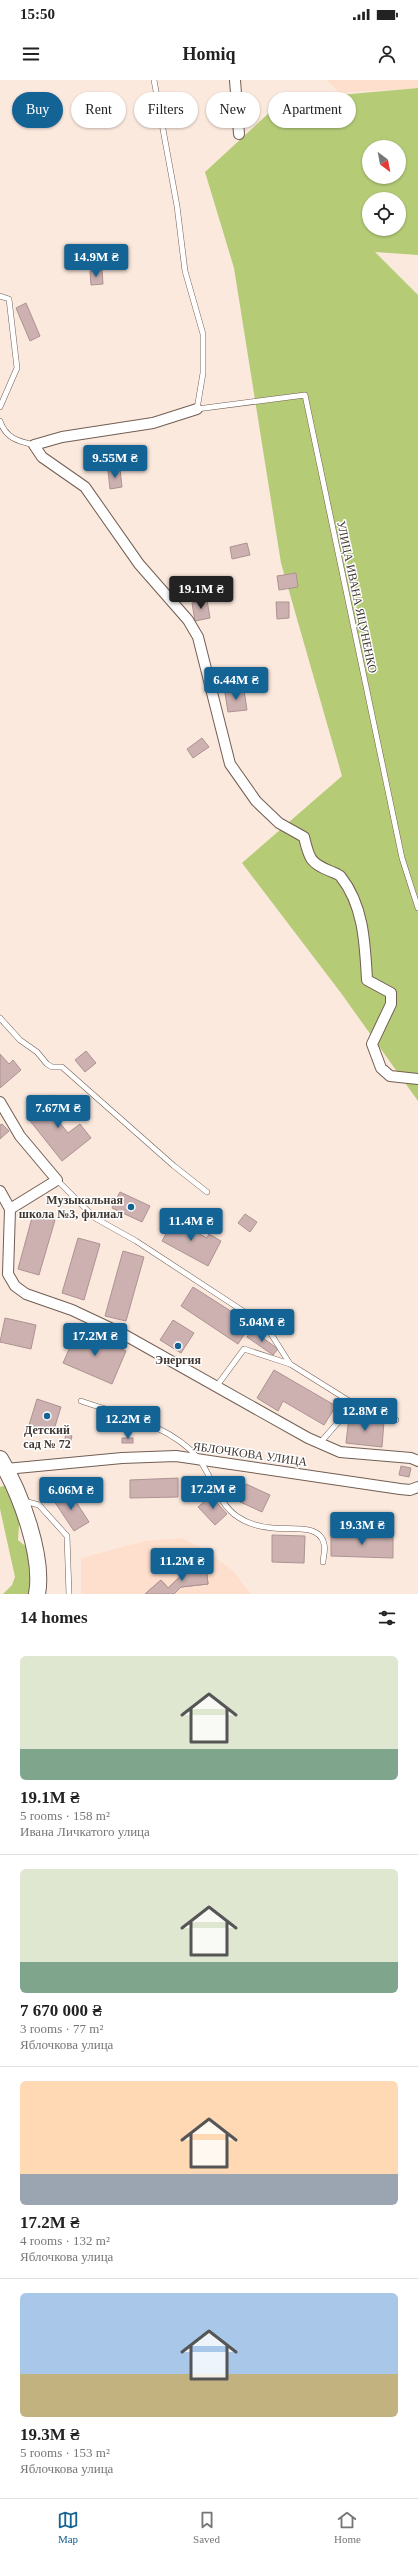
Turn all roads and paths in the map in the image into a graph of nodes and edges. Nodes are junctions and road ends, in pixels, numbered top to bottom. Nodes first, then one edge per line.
1 (154, 80) edge
2 (235, 80) edge
3 (239, 134) dead end
4 (0, 296) edge
5 (0, 407) edge
6 (197, 409) junction
7 (0, 421) edge
8 (34, 445) junction
9 (418, 908) edge
10 (0, 1018) edge
11 (418, 1079) edge
12 (0, 1102) edge
13 (57, 1180) junction
14 (0, 1191) edge
15 (207, 1192) dead end
16 (10, 1209) junction
17 (290, 1364) junction
18 (216, 1387) junction
19 (81, 1400) dead end
20 (354, 1404) junction
21 (396, 1420) dead end
22 (320, 1443) junction
23 (199, 1459) junction
24 (418, 1461) edge
25 (3, 1464) edge
26 (418, 1487) edge
27 (19, 1500) junction
28 (323, 1562) dead end
29 (36, 1594) edge
30 (69, 1594) edge

1 - 6 lane
2 - 3 street
4 - 5 lane
6 - 8 street
6 - 9 lane, УЛИЦА ИВАНА ЯЦУНЕНКО
7 - 8 lane
8 - 11 street
10 - 15 lane
12 - 13 street
13 - 16 street
13 - 17 lane
14 - 16 street
16 - 18 street, ЯБЛОЧКОВА УЛИЦА
17 - 18 lane
17 - 20 lane
18 - 22 street, ЯБЛОЧКОВА УЛИЦА
19 - 23 lane
20 - 21 lane
20 - 22 lane
22 - 24 street, ЯБЛОЧКОВА УЛИЦА
23 - 25 street, ЯБЛОЧКОВА УЛИЦА
23 - 26 street, ЯБЛОЧКОВА УЛИЦА
23 - 28 lane
25 - 27 main road
27 - 29 main road
27 - 30 lane

